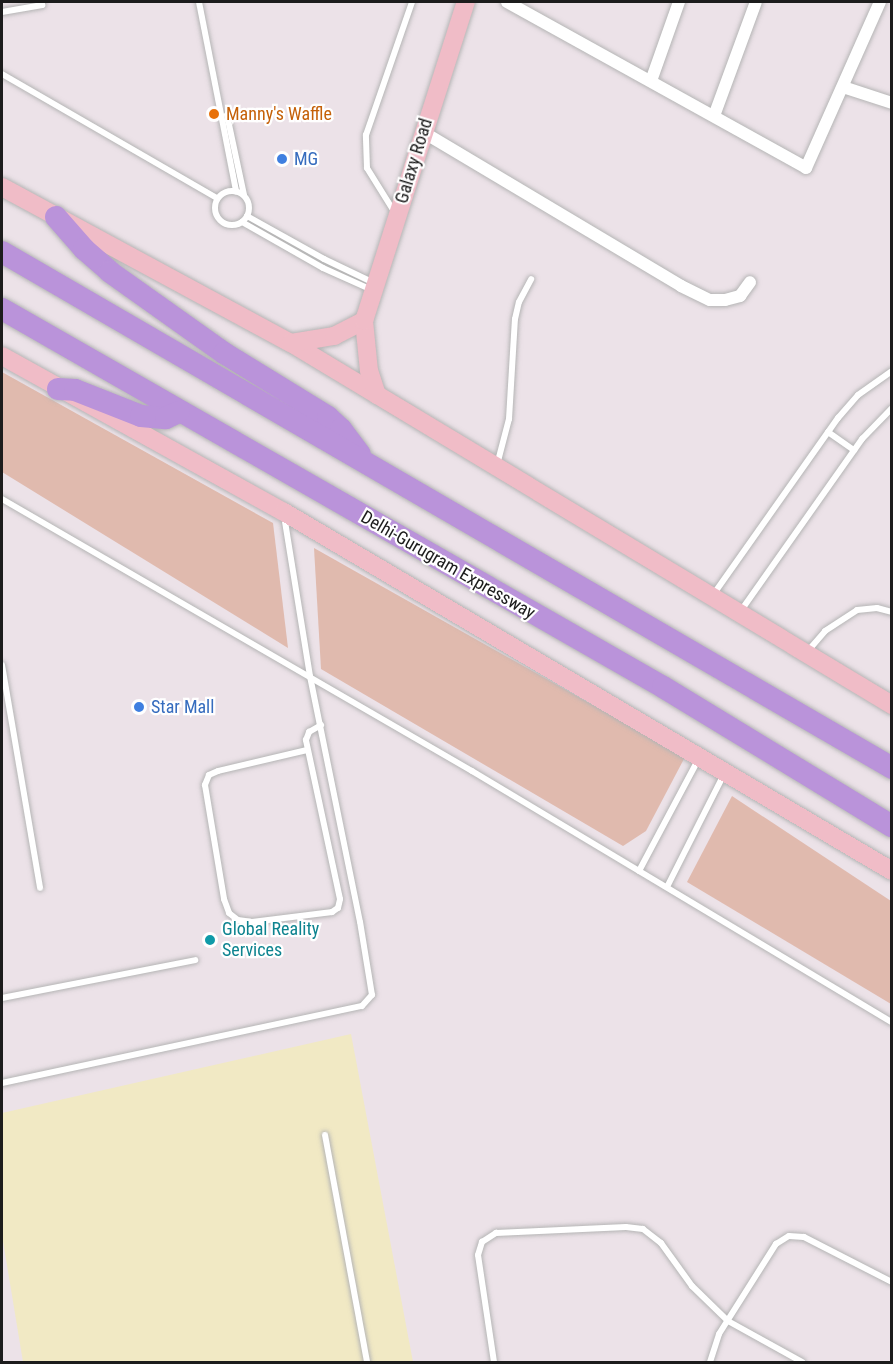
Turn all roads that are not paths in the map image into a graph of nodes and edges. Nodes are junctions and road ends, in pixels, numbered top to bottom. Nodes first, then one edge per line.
1 (42, 2) edge
2 (199, 2) edge
3 (412, 2) edge
4 (466, 2) edge
5 (679, 2) edge
6 (756, 2) edge
7 (880, 2) edge
8 (514, 3) edge
9 (2, 12) edge
10 (2, 74) edge
11 (651, 81) junction
12 (843, 87) junction
13 (891, 103) edge
14 (227, 115) dead end
15 (714, 116) junction
16 (423, 132) junction
17 (2, 187) edge
18 (236, 191) junction
19 (244, 195) junction
20 (217, 198) junction
21 (247, 216) junction
22 (56, 217) junction
23 (397, 217) junction
24 (242, 222) junction
25 (2, 252) edge
26 (531, 279) dead end
27 (750, 282) dead end
28 (374, 287) junction
29 (2, 309) edge
30 (364, 321) junction
31 (291, 343) junction
32 (2, 356) edge
33 (891, 371) edge
34 (58, 389) junction
35 (377, 395) junction
36 (891, 408) edge
37 (179, 412) junction
38 (828, 432) junction
39 (854, 450) junction
40 (367, 463) junction
41 (497, 468) junction
42 (2, 500) edge
43 (284, 512) junction
44 (713, 596) junction
45 (740, 612) junction
46 (891, 612) edge
47 (806, 653) junction
48 (2, 665) edge
49 (310, 676) junction
50 (891, 705) edge
51 (321, 725) junction
52 (307, 750) junction
53 (698, 758) junction
54 (891, 768) edge
55 (724, 774) junction
56 (891, 826) edge
57 (639, 871) junction
58 (891, 871) edge
59 (667, 887) junction
60 (40, 888) dead end
61 (195, 960) dead end
62 (2, 998) edge
63 (891, 1022) edge
64 (2, 1083) edge
65 (326, 1135) dead end
66 (891, 1282) edge
67 (728, 1321) junction
68 (367, 1362) edge
69 (494, 1362) edge
70 (710, 1362) edge
71 (802, 1362) edge

1 - 9 lane
2 - 18 lane
3 - 23 lane
4 - 16 main road, Galaxy Road
5 - 11 street
6 - 15 street
7 - 12 street
8 - 11 street
10 - 20 lane
11 - 15 street
12 - 13 street
12 - 15 street
14 - 19 lane
16 - 23 main road, Galaxy Road
16 - 27 street
17 - 22 main road
18 - 19 lane
18 - 20 lane
19 - 21 lane
20 - 24 lane
21 - 24 lane
21 - 28 lane
22 - 31 main road
22 - 40 highway
23 - 28 main road, Galaxy Road
24 - 28 lane
25 - 40 highway
26 - 41 lane
28 - 30 main road, Galaxy Road
29 - 37 highway, Delhi-Gurugram Expressway
30 - 31 main road
30 - 35 main road, Galaxy Road
31 - 35 main road
32 - 34 main road
33 - 38 lane
34 - 37 highway
34 - 43 main road
35 - 41 main road
36 - 39 lane
37 - 56 highway, Delhi-Gurugram Expressway
38 - 39 lane
38 - 44 lane
39 - 45 lane
40 - 54 highway
41 - 44 main road
42 - 49 lane
43 - 49 lane
43 - 53 main road
44 - 45 main road
45 - 47 main road
46 - 47 lane
47 - 50 main road
48 - 60 lane
49 - 51 lane
49 - 57 lane
51 - 52 lane
51 - 64 lane
52 - 52 lane
53 - 55 main road
53 - 57 lane
55 - 58 main road
55 - 59 lane
57 - 59 lane
59 - 63 lane
61 - 62 lane
65 - 68 lane
66 - 67 lane
67 - 69 lane
67 - 70 lane
67 - 71 lane

